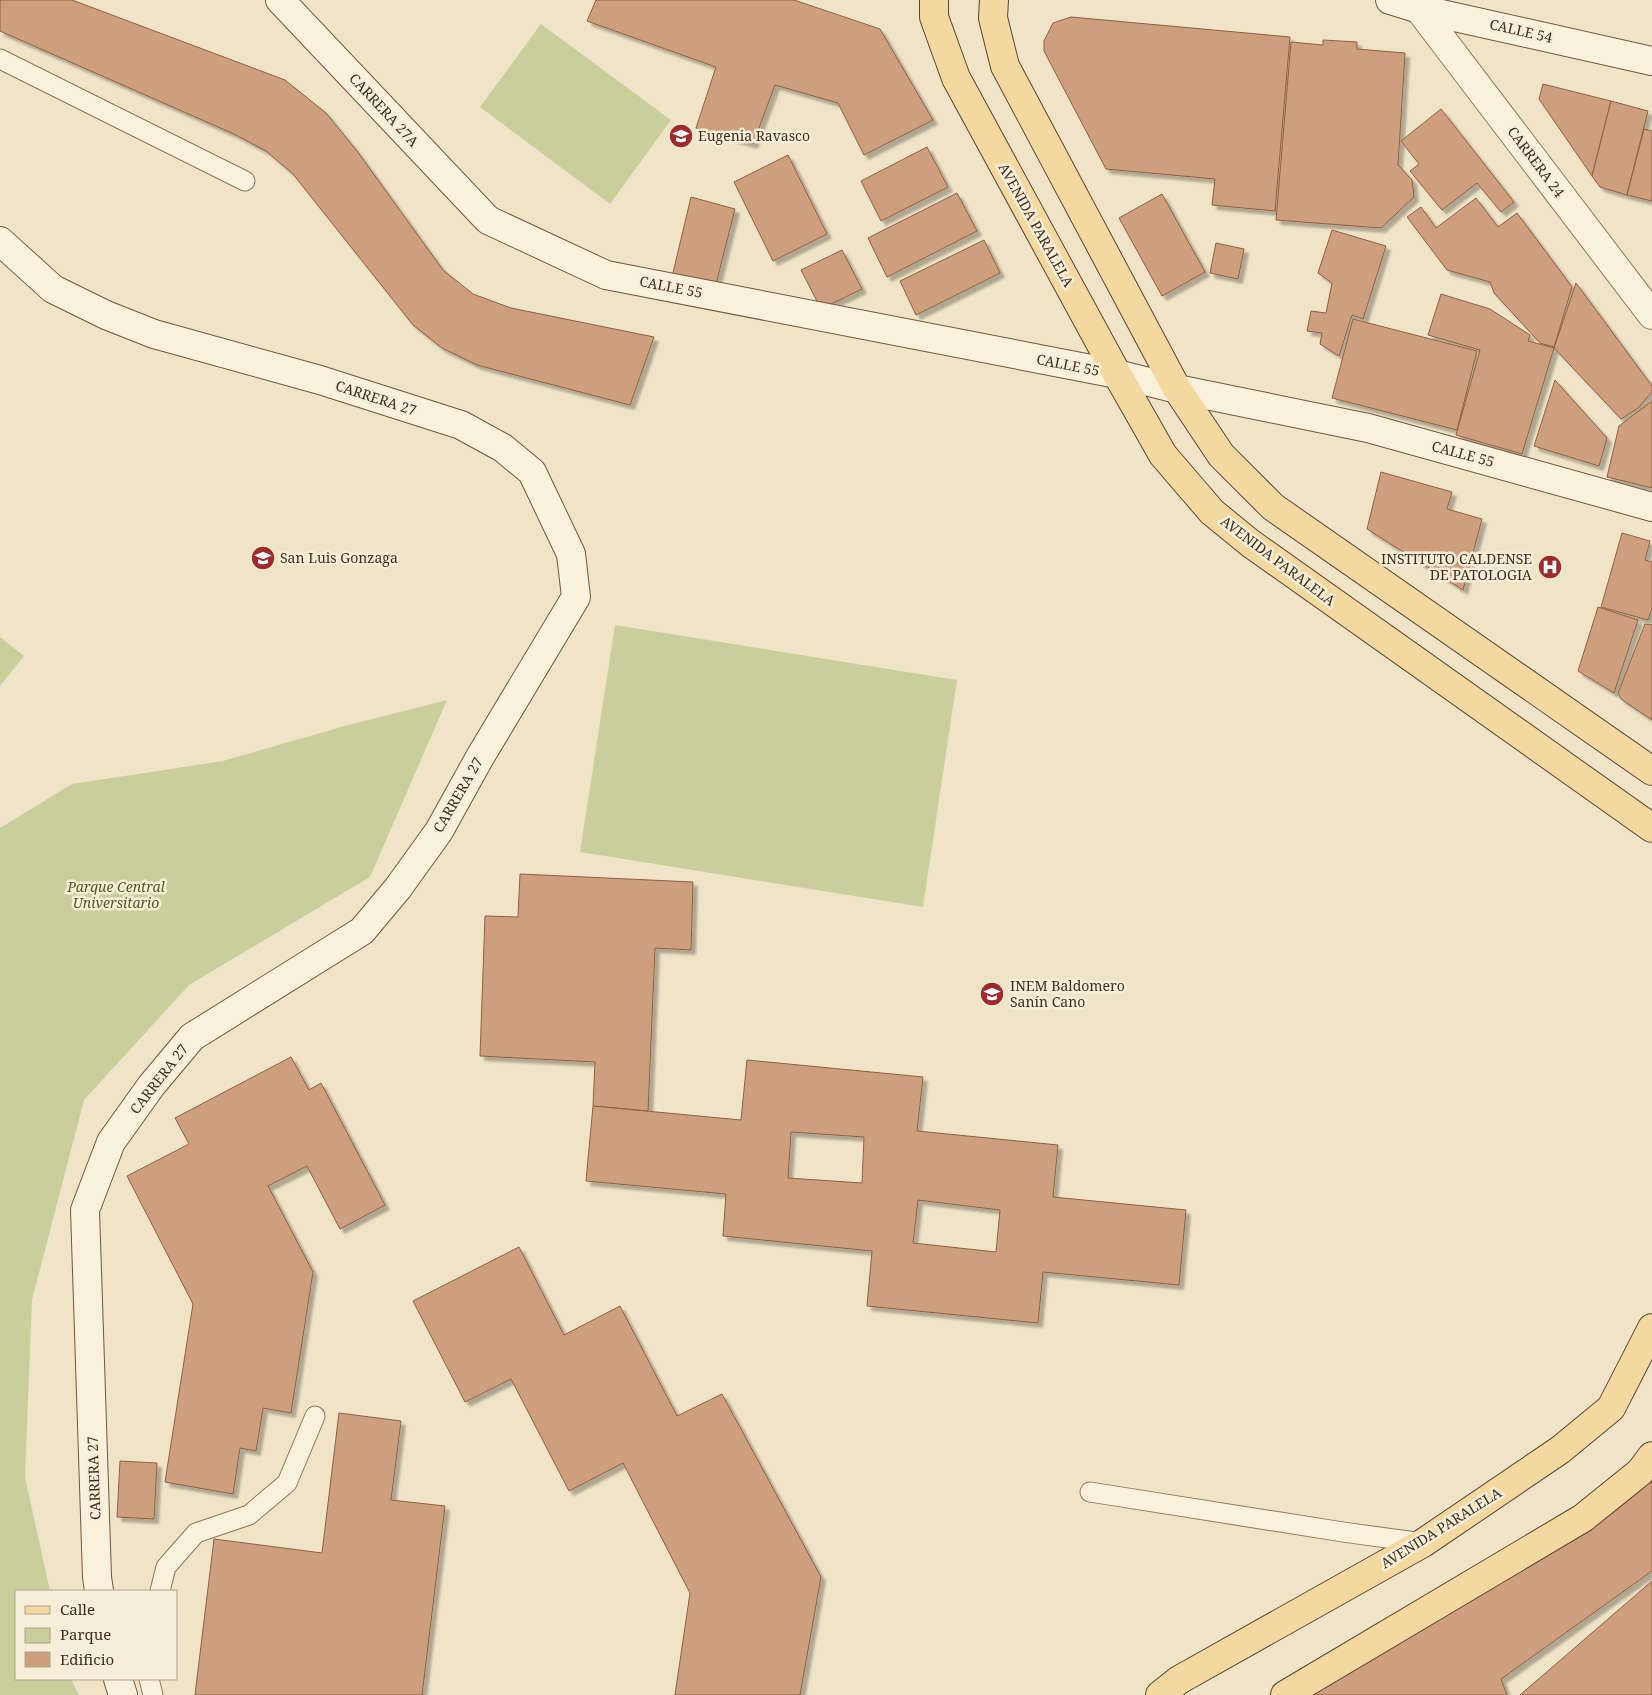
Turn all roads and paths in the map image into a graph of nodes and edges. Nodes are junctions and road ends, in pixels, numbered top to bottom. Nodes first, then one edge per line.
1 (280, 0) edge
2 (934, 0) edge
3 (994, 0) edge
4 (1390, 0) edge
5 (1419, 9) junction
6 (0, 59) edge
7 (1652, 61) edge
8 (245, 181) dead end
9 (488, 220) joint
10 (0, 241) edge
11 (1652, 315) edge
12 (1117, 374) junction
13 (1177, 389) junction
14 (1652, 506) edge
15 (1652, 771) edge
16 (1652, 828) edge
17 (1652, 1328) edge
18 (315, 1416) dead end
19 (1652, 1456) edge
20 (1090, 1492) dead end
21 (1424, 1543) junction
22 (99, 1590) edge
23 (160, 1590) edge
24 (118, 1680) edge
25 (149, 1680) edge
26 (123, 1695) edge
27 (153, 1695) edge
28 (1160, 1695) edge
29 (1285, 1695) edge

1 - 9 street, CARRERA 27A
2 - 12 main road, AVENIDA PARALELA
3 - 13 main road
4 - 5 street, CALLE 54
5 - 7 street, CALLE 54
5 - 11 street, CARRERA 24
6 - 8 lane
9 - 12 street, CALLE 55
10 - 22 street, CARRERA 27
12 - 13 street, CALLE 55
12 - 16 main road, AVENIDA PARALELA
13 - 14 street, CALLE 55
13 - 15 main road
17 - 21 main road, AVENIDA PARALELA
18 - 23 lane
19 - 29 main road
20 - 21 lane
21 - 28 main road, AVENIDA PARALELA
24 - 26 street
25 - 27 lane

